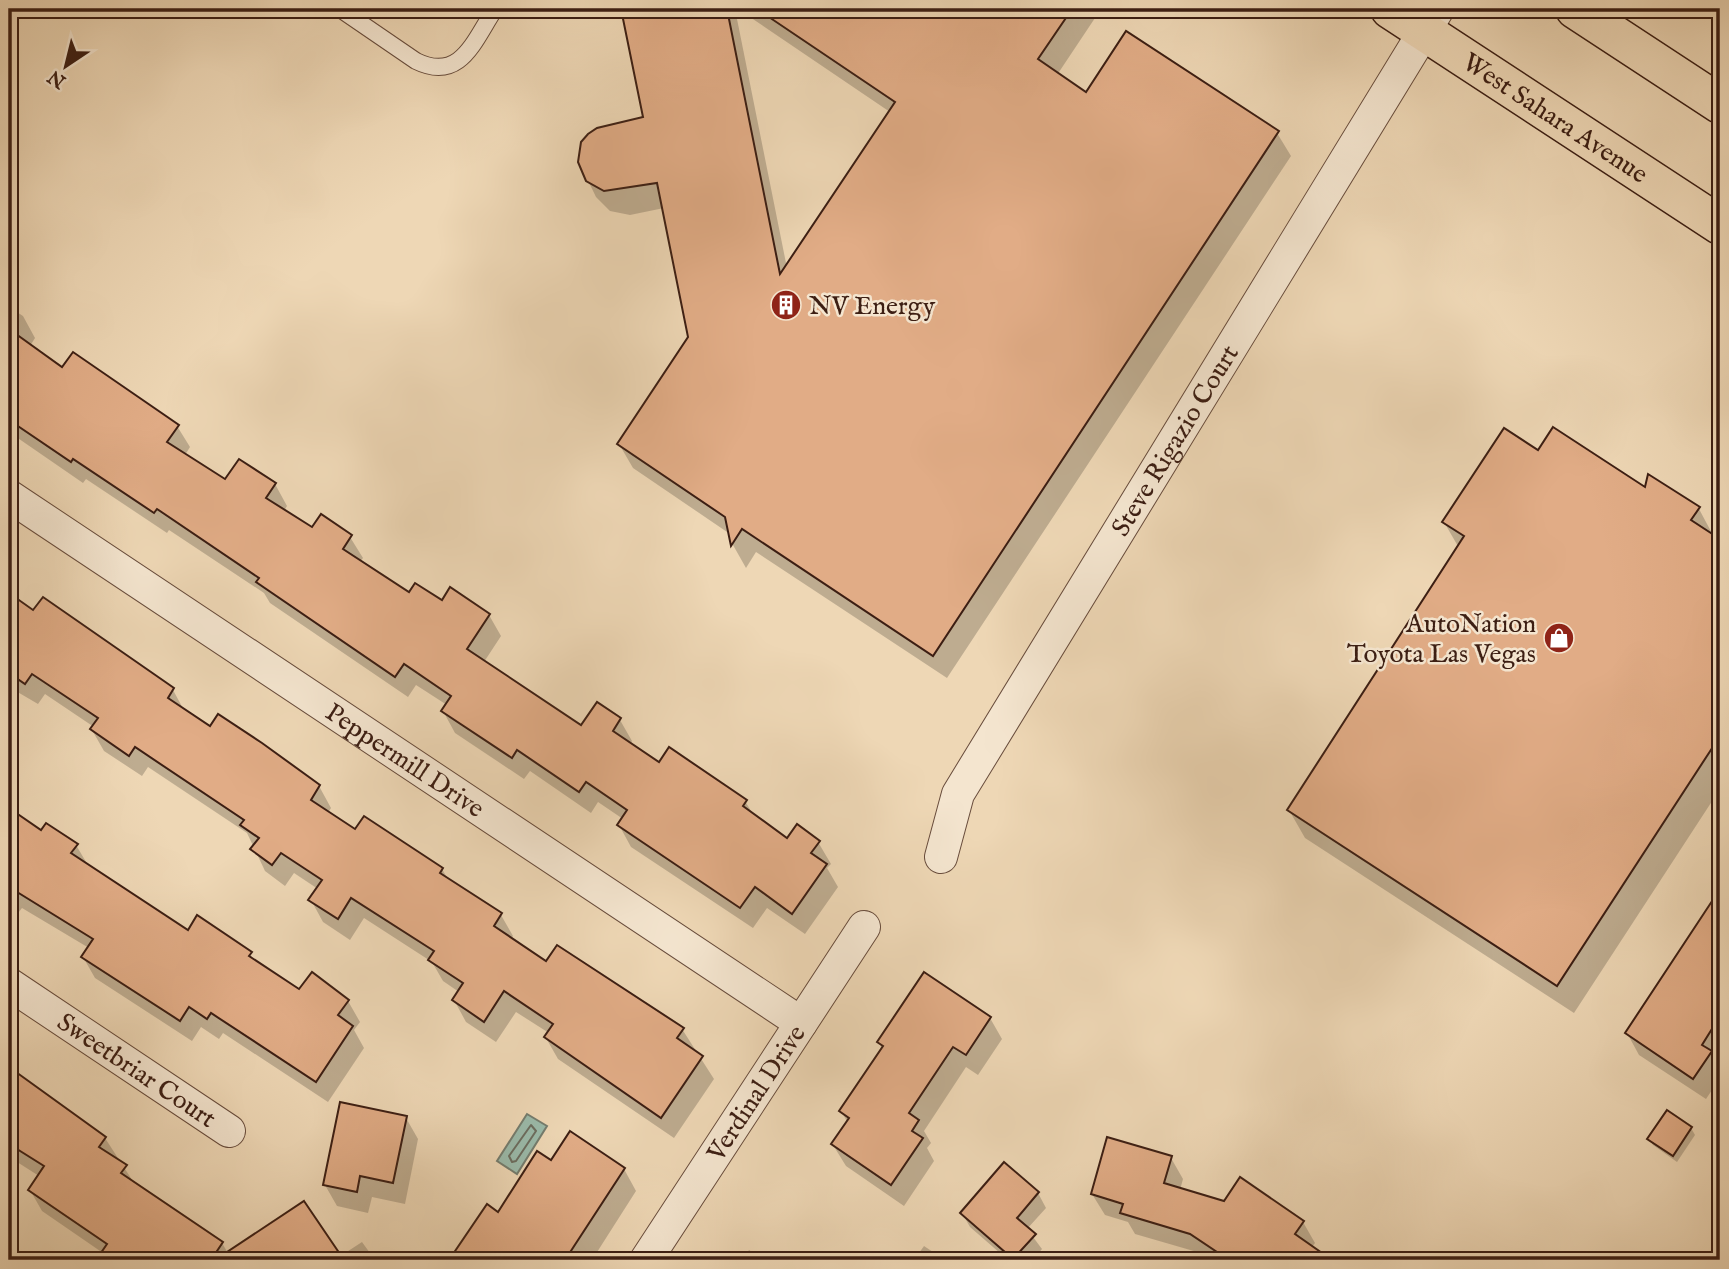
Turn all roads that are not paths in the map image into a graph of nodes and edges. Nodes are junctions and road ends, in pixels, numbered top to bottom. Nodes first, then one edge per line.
1 (340, 9) edge
2 (495, 9) edge
3 (1390, 9) edge
4 (1575, 9) edge
5 (1431, 20) edge
6 (1720, 104) edge
7 (1720, 225) edge
8 (9, 496) edge
9 (941, 857) dead end
10 (864, 927) dead end
11 (9, 984) edge
12 (801, 1023) junction
13 (229, 1131) dead end
14 (646, 1260) edge

1 - 2 lane
3 - 5 main road, West Sahara Avenue
4 - 6 main road
5 - 7 main road, West Sahara Avenue
5 - 9 street, Steve Rigazio Court
8 - 12 street, Peppermill Drive
10 - 12 street, Verdinal Drive
11 - 13 street, Sweetbriar Court
12 - 14 street, Verdinal Drive

